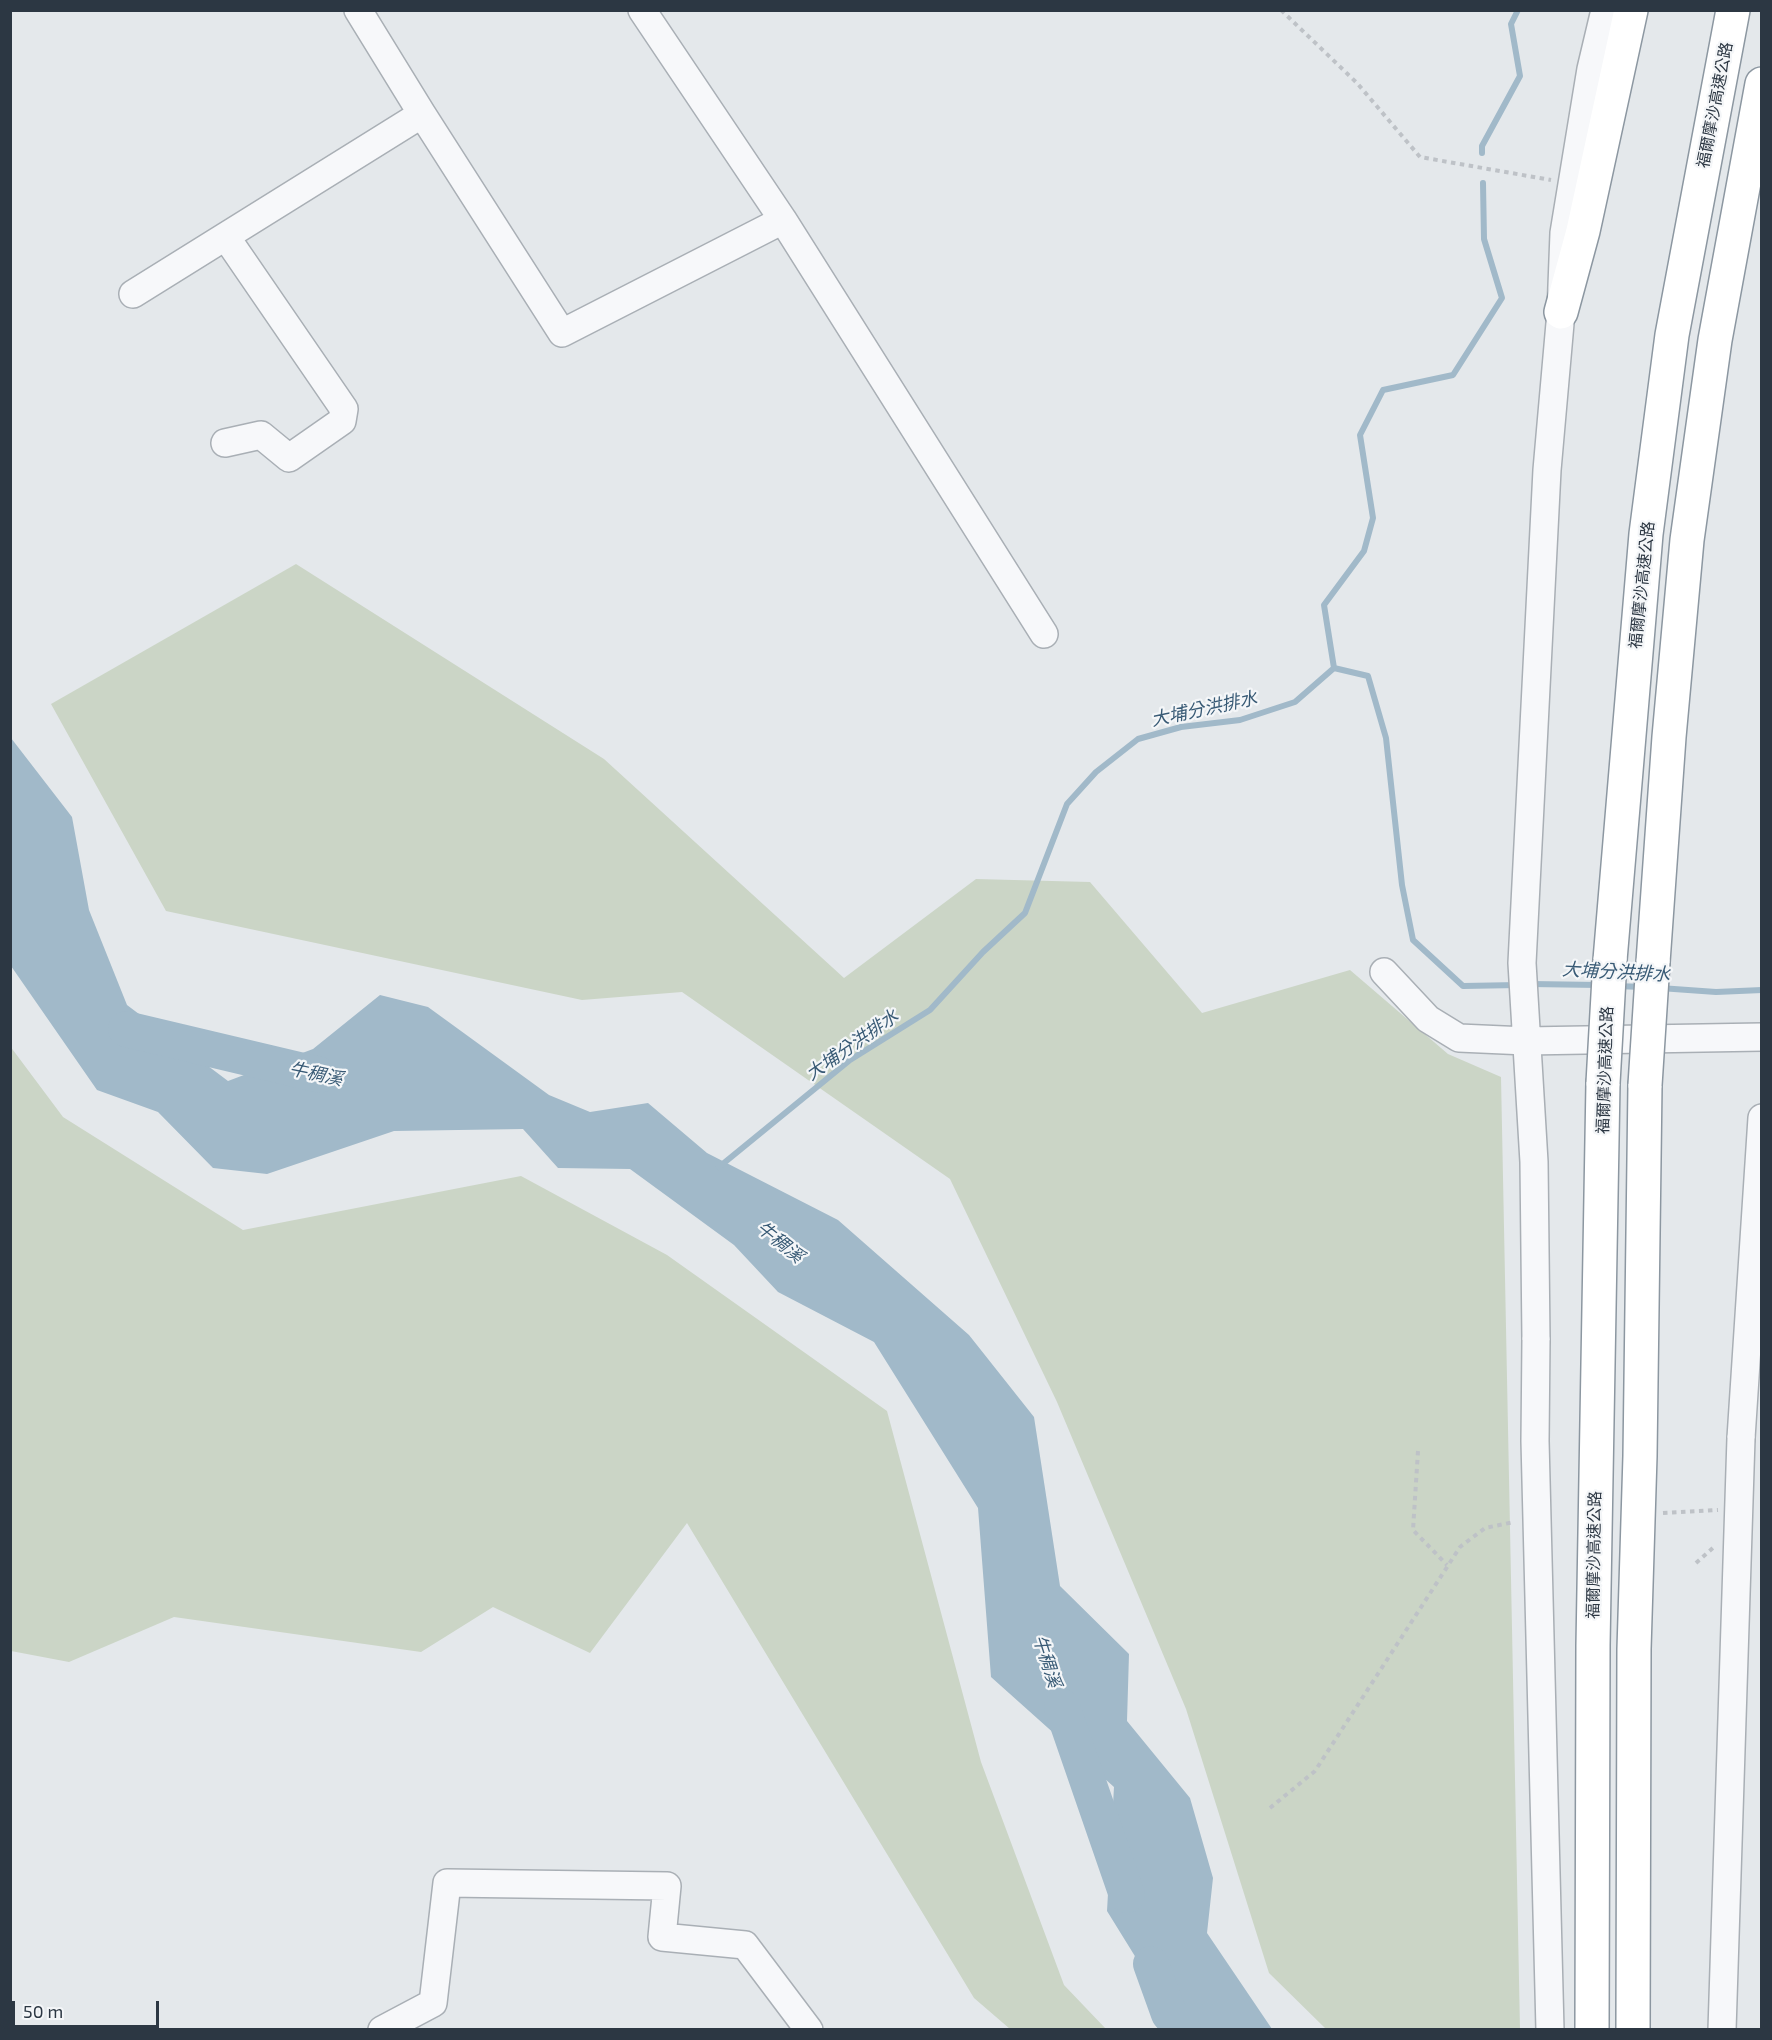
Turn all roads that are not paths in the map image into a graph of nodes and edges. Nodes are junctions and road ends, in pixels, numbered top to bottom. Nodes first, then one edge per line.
1 (358, 10) edge
2 (642, 10) edge
3 (1605, 10) edge
4 (1631, 10) edge
5 (1733, 10) edge
6 (1761, 84) edge
7 (422, 114) junction
8 (783, 220) junction
9 (226, 237) junction
10 (133, 294) dead end
11 (1561, 312) junction
12 (225, 443) dead end
13 (1044, 634) dead end
14 (1384, 972) dead end
15 (1761, 1037) edge
16 (1526, 1041) junction
17 (1761, 1118) edge
18 (382, 2030) edge
19 (809, 2030) edge
20 (1550, 2030) edge
21 (1592, 2030) edge
22 (1633, 2030) edge
23 (1722, 2030) edge

1 - 7 street
2 - 8 street
3 - 11 street
4 - 11 highway
5 - 21 highway, 福爾摩沙高速公路, bridge
6 - 22 highway, bridge
7 - 8 street
7 - 9 street
8 - 13 street
9 - 10 street
9 - 12 street
11 - 16 street
14 - 16 street
15 - 16 street
16 - 20 street, bridge
17 - 23 street, bridge
18 - 19 street

